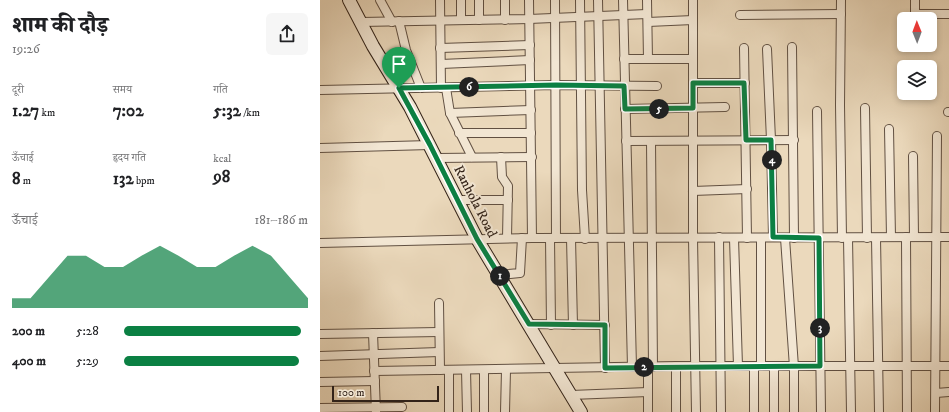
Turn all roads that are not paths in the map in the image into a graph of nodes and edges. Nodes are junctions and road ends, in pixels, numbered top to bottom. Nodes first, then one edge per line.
1 (349, 0) edge
2 (380, 0) edge
3 (440, 0) edge
4 (461, 0) edge
5 (479, 0) edge
6 (505, 0) edge
7 (530, 0) edge
8 (554, 0) edge
9 (580, 0) edge
10 (598, 0) edge
11 (623, 0) edge
12 (647, 0) edge
13 (693, 0) edge
14 (841, 0) edge
15 (915, 0) edge
16 (841, 14) junction
17 (949, 14) edge
18 (598, 15) junction
19 (624, 15) junction
20 (740, 15) dead end
21 (580, 16) junction
22 (554, 18) junction
23 (647, 18) junction
24 (529, 19) junction
25 (440, 20) junction
26 (461, 20) junction
27 (479, 20) junction
28 (505, 20) junction
29 (693, 20) junction
30 (361, 22) junction
31 (396, 22) junction
32 (530, 45) junction
33 (792, 47) dead end
34 (440, 48) junction
35 (744, 48) dead end
36 (767, 49) dead end
37 (624, 59) junction
38 (648, 59) junction
39 (693, 59) junction
40 (530, 60) junction
41 (441, 64) junction
42 (693, 83) junction
43 (744, 83) junction
44 (531, 85) junction
45 (556, 85) junction
46 (582, 85) junction
47 (599, 86) junction
48 (624, 86) junction
49 (657, 86) dead end
50 (399, 88) junction
51 (421, 88) junction
52 (443, 88) junction
53 (320, 90) edge
54 (724, 107) dead end
55 (693, 108) junction
56 (865, 108) dead end
57 (625, 109) junction
58 (531, 110) junction
59 (817, 111) dead end
60 (450, 113) junction
61 (889, 129) dead end
62 (531, 132) junction
63 (459, 133) junction
64 (937, 136) dead end
65 (746, 140) junction
66 (771, 140) junction
67 (794, 140) junction
68 (626, 141) junction
69 (651, 141) junction
70 (693, 141) junction
71 (430, 145) junction
72 (320, 148) edge
73 (913, 156) dead end
74 (472, 157) junction
75 (502, 157) junction
76 (532, 157) junction
77 (437, 158) junction
78 (747, 189) junction
79 (693, 191) junction
80 (458, 200) junction
81 (508, 200) junction
82 (719, 237) junction
83 (773, 237) junction
84 (891, 237) junction
85 (910, 237) junction
86 (937, 237) junction
87 (949, 237) edge
88 (507, 238) junction
89 (522, 238) junction
90 (532, 238) junction
91 (554, 238) junction
92 (571, 238) junction
93 (651, 238) junction
94 (693, 238) junction
95 (734, 238) junction
96 (747, 238) junction
97 (761, 238) junction
98 (785, 238) junction
99 (794, 238) junction
100 (819, 238) junction
101 (845, 238) junction
102 (867, 238) junction
103 (876, 238) junction
104 (477, 239) junction
105 (585, 239) junction
106 (604, 239) junction
107 (628, 239) junction
108 (320, 243) edge
109 (500, 275) junction
110 (439, 303) dead end
111 (529, 324) junction
112 (551, 325) junction
113 (573, 325) junction
114 (605, 325) junction
115 (439, 332) junction
116 (373, 333) junction
117 (320, 334) edge
118 (439, 352) junction
119 (374, 353) junction
120 (320, 356) edge
121 (851, 365) junction
122 (676, 366) junction
123 (697, 366) junction
124 (738, 366) junction
125 (757, 366) junction
126 (774, 366) junction
127 (820, 366) junction
128 (879, 366) junction
129 (907, 366) junction
130 (936, 366) junction
131 (949, 366) edge
132 (632, 367) junction
133 (651, 367) junction
134 (722, 367) junction
135 (794, 367) junction
136 (605, 368) junction
137 (556, 369) junction
138 (440, 370) junction
139 (449, 370) junction
140 (466, 370) junction
141 (484, 370) junction
142 (506, 370) junction
143 (374, 371) junction
144 (375, 381) junction
145 (320, 382) edge
146 (648, 392) junction
147 (936, 392) junction
148 (949, 392) edge
149 (571, 394) junction
150 (402, 407) dead end
151 (324, 410) edge
152 (376, 410) edge
153 (449, 412) edge
154 (466, 412) edge
155 (484, 412) edge
156 (505, 412) edge
157 (581, 412) edge
158 (648, 412) edge
159 (676, 412) edge
160 (696, 412) edge
161 (721, 412) edge
162 (754, 412) edge
163 (774, 412) edge
164 (794, 412) edge
165 (821, 412) edge
166 (851, 412) edge
167 (879, 412) edge
168 (907, 412) edge
169 (935, 412) edge

1 - 30 street, Ranhola Road
2 - 31 street
3 - 25 street
4 - 26 street
5 - 27 street
6 - 28 street
7 - 24 street
8 - 22 street
9 - 21 street
10 - 18 street
11 - 19 street
12 - 23 street
13 - 29 street
14 - 16 street
15 - 17 street
16 - 20 street
16 - 101 street
18 - 19 street
18 - 21 street
18 - 47 street
19 - 23 street
19 - 37 street
21 - 22 street
21 - 46 street
22 - 24 street
22 - 45 street
23 - 29 street
23 - 38 street
24 - 28 street
24 - 32 street
25 - 26 street
25 - 31 street
25 - 34 street
26 - 27 street
27 - 28 street
29 - 39 street
30 - 31 street
30 - 50 street, Ranhola Road
31 - 51 street
32 - 34 street
32 - 40 street
33 - 67 street
34 - 41 street
35 - 43 street
36 - 66 street
37 - 38 street
37 - 48 street
38 - 39 street
39 - 42 street
40 - 41 street
40 - 44 street
41 - 52 street
42 - 43 street
42 - 55 street
43 - 65 street
44 - 45 street
44 - 52 street
44 - 58 street
45 - 46 street
45 - 91 street
46 - 47 street
46 - 105 street
47 - 48 street
47 - 106 street
48 - 49 street
48 - 57 street
50 - 51 street
50 - 53 street
50 - 71 street, Ranhola Road
51 - 52 street
52 - 60 street
54 - 55 street
55 - 57 street
55 - 70 street
56 - 102 street
57 - 68 street
58 - 60 street
58 - 62 street
59 - 100 street
60 - 63 street
61 - 84 street
62 - 63 street
62 - 76 street
63 - 74 street
64 - 86 street
65 - 66 street
65 - 70 street
65 - 78 street
66 - 67 street
66 - 83 street
67 - 99 street
68 - 69 street
68 - 107 street
69 - 70 street
69 - 93 street
70 - 79 street
71 - 72 street
71 - 77 street, Ranhola Road
73 - 85 street
74 - 75 street
74 - 77 street
75 - 76 street
75 - 81 street
76 - 90 street
77 - 80 street, Ranhola Road
78 - 79 street
78 - 96 street
79 - 94 street
80 - 81 street
80 - 104 street, Ranhola Road
81 - 88 street
82 - 94 street
82 - 95 street
82 - 134 street
83 - 97 street
83 - 98 street
84 - 85 street
84 - 103 street
85 - 86 street
85 - 129 street
86 - 87 street
86 - 130 street
88 - 89 street
88 - 104 street
89 - 90 street
89 - 109 street
90 - 91 street
91 - 92 street
91 - 112 street
92 - 105 street
92 - 113 street
93 - 94 street
93 - 107 street
93 - 133 street
94 - 123 street
95 - 96 street
95 - 124 street
96 - 97 street
97 - 125 street
98 - 99 street
98 - 135 street
99 - 100 street
100 - 101 street
100 - 127 street
101 - 102 street
101 - 121 street
102 - 103 street
103 - 128 street
104 - 108 street
104 - 109 street, Ranhola Road
105 - 106 street
106 - 107 street
106 - 114 street
107 - 132 street
109 - 111 street, Ranhola Road
110 - 115 street
111 - 112 street
111 - 137 street, Ranhola Road
112 - 113 street
113 - 114 street
114 - 136 street
115 - 116 street
115 - 118 street
116 - 117 street
116 - 119 street
118 - 119 street
118 - 138 street
119 - 120 street
119 - 143 street
121 - 127 street
121 - 128 street
121 - 166 street
122 - 123 street
122 - 133 street
122 - 159 street
123 - 134 street
123 - 160 street
124 - 125 street
124 - 134 street
125 - 126 street
125 - 162 street
126 - 135 street
126 - 163 street
127 - 135 street
127 - 165 street
128 - 129 street
128 - 167 street
129 - 130 street
129 - 168 street
130 - 131 street
130 - 147 street
132 - 133 street
132 - 136 street
133 - 146 street
134 - 161 street
135 - 164 street
136 - 137 street
137 - 142 street
137 - 149 street, Ranhola Road
138 - 139 street
138 - 143 street
139 - 140 street
139 - 153 street
140 - 141 street
140 - 154 street
141 - 142 street
141 - 155 street
142 - 156 street
143 - 144 street
144 - 145 street
144 - 152 street
146 - 149 street
146 - 158 street
147 - 148 street
147 - 169 street
149 - 157 street, Ranhola Road
150 - 152 street
151 - 152 street

